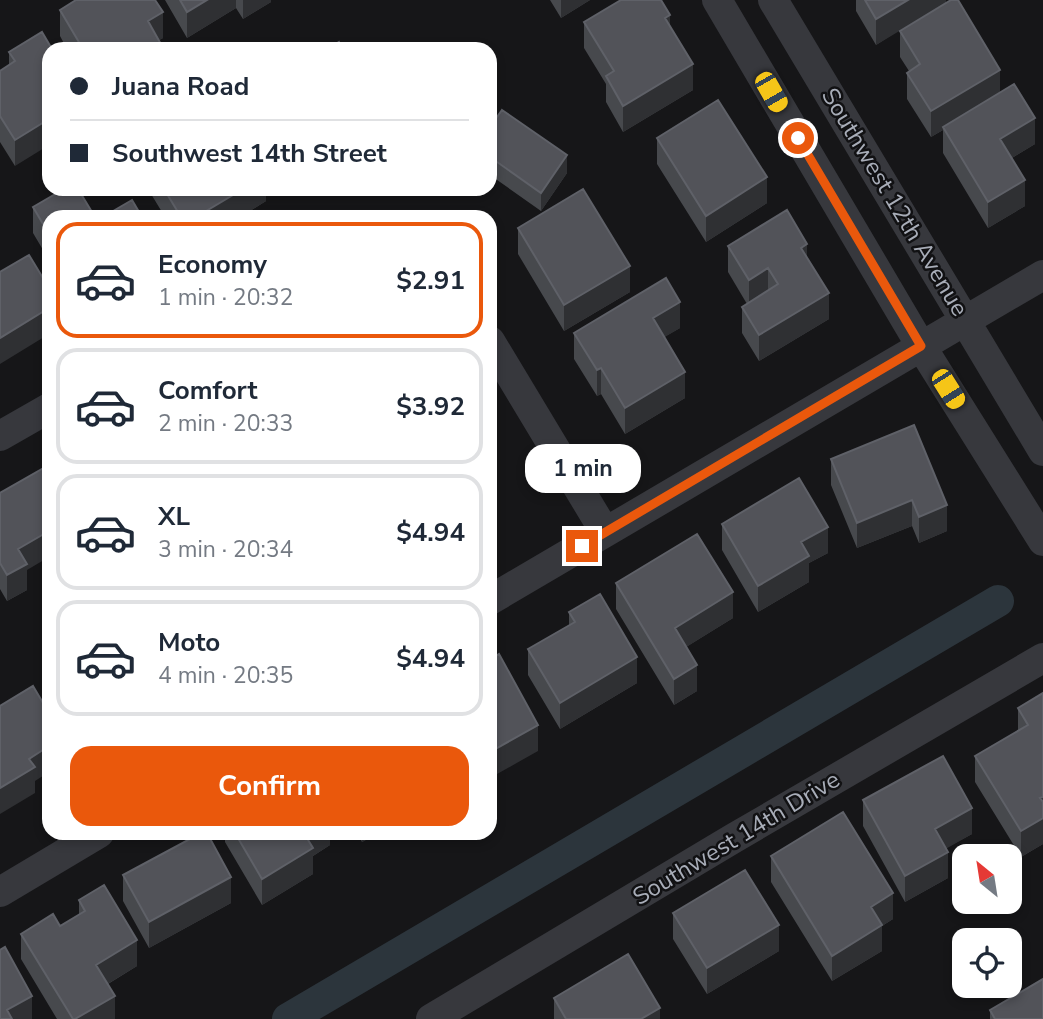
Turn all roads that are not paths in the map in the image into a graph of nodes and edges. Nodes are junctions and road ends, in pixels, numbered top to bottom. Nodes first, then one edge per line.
1 (717, 0) edge
2 (773, 0) edge
3 (1043, 275) edge
4 (966, 320) junction
5 (921, 346) junction
6 (497, 353) edge
7 (42, 412) edge
8 (0, 436) edge
9 (1043, 451) edge
10 (605, 532) junction
11 (1043, 541) edge
12 (497, 596) edge
13 (1043, 659) edge
14 (87, 840) edge
15 (0, 892) edge
16 (431, 1019) edge

1 - 5 street
2 - 4 street, Southwest 12th Avenue
3 - 4 street
4 - 5 street
4 - 9 street, Southwest 12th Avenue
5 - 10 street
5 - 11 street
6 - 10 street
7 - 8 street
10 - 12 street
13 - 16 street, Southwest 14th Drive
14 - 15 street

